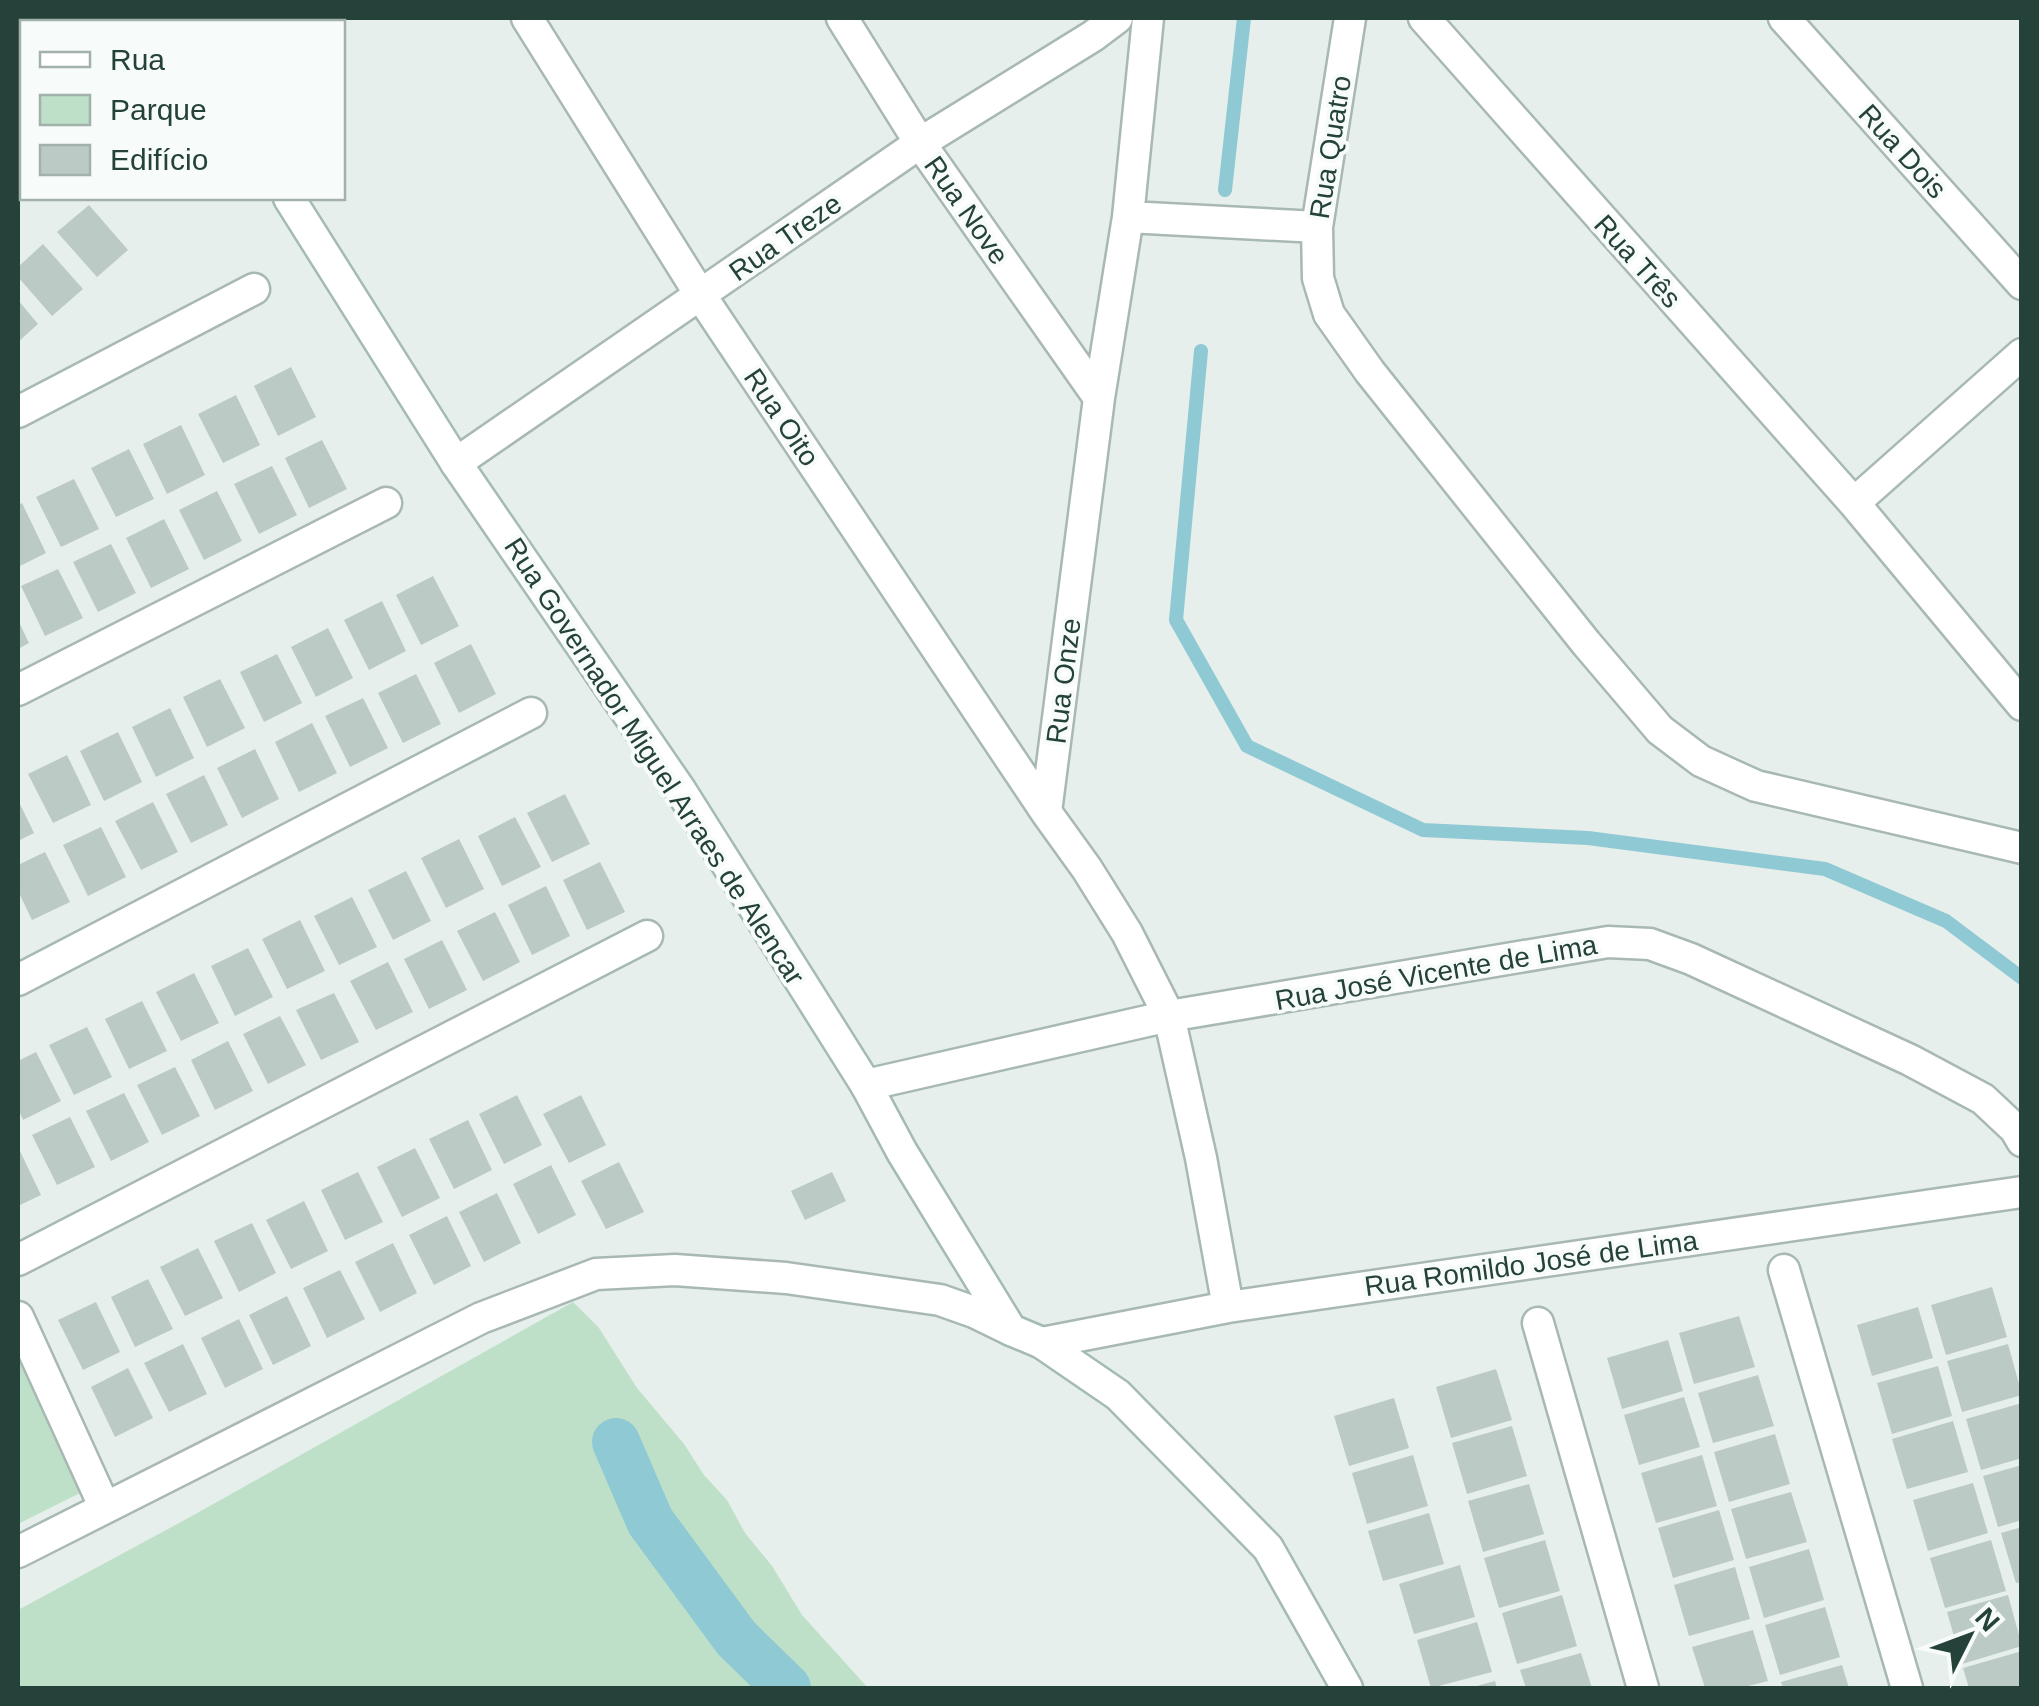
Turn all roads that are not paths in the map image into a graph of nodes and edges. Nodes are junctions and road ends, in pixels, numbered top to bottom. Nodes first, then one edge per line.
1 (527, 18) edge
2 (842, 18) edge
3 (1118, 18) edge
4 (1148, 18) edge
5 (1350, 18) edge
6 (1424, 18) edge
7 (1784, 18) edge
8 (920, 143) junction
9 (290, 200) edge
10 (1128, 217) junction
11 (1317, 227) junction
12 (2022, 284) edge
13 (254, 289) dead end
14 (701, 296) junction
15 (2022, 354) edge
16 (1099, 398) junction
17 (18, 412) edge
18 (456, 463) junction
19 (386, 503) dead end
20 (1854, 503) junction
21 (18, 690) edge
22 (2022, 705) edge
23 (532, 713) dead end
24 (1046, 812) junction
25 (2022, 848) edge
26 (647, 936) dead end
27 (18, 980) edge
28 (1169, 1016) junction
29 (866, 1085) junction
30 (2022, 1141) edge
31 (2022, 1192) edge
32 (18, 1260) edge
33 (1784, 1270) dead end
34 (1228, 1308) junction
35 (18, 1317) edge
36 (1538, 1322) dead end
37 (1012, 1330) junction
38 (1042, 1343) junction
39 (105, 1508) junction
40 (18, 1552) edge
41 (1347, 1688) edge
42 (1643, 1688) edge
43 (1907, 1688) edge

1 - 14 street, Rua Oito
2 - 8 street, Rua Nove
3 - 8 street, Rua Treze
4 - 10 street, Rua Onze
5 - 11 street, Rua Quatro
6 - 20 street, Rua Três
7 - 12 street, Rua Dois
8 - 14 street, Rua Treze
8 - 16 street, Rua Nove
9 - 18 street, Rua Governador Miguel Arraes de Alencar
10 - 11 street
10 - 16 street, Rua Onze
11 - 25 street, Rua Quatro
13 - 17 street
14 - 18 street, Rua Treze
14 - 24 street, Rua Oito
15 - 20 street
16 - 24 street, Rua Onze
18 - 29 street, Rua Governador Miguel Arraes de Alencar
19 - 21 street
20 - 22 street, Rua Três
23 - 27 street
24 - 28 street
26 - 32 street
28 - 29 street, Rua José Vicente de Lima
28 - 30 street, Rua José Vicente de Lima
28 - 34 street
29 - 37 street, Rua Governador Miguel Arraes de Alencar
31 - 34 street, Rua Romildo José de Lima
33 - 43 street
34 - 38 street, Rua Romildo José de Lima
35 - 39 street
36 - 42 street
37 - 38 street
37 - 39 street
38 - 41 street
39 - 40 street

